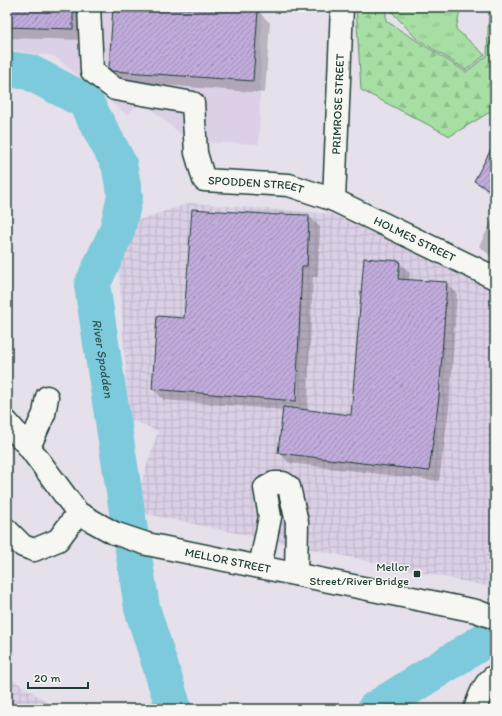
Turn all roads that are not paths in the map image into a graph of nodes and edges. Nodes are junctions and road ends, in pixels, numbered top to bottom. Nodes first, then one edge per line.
1 (89, 7) edge
2 (342, 7) edge
3 (334, 200) junction
4 (495, 278) edge
5 (47, 397) dead end
6 (7, 422) edge
7 (29, 447) junction
8 (78, 513) junction
9 (7, 530) edge
10 (260, 567) junction
11 (296, 574) junction
12 (486, 614) edge
13 (495, 676) edge
14 (475, 709) edge

1 - 3 main road, SPODDEN STREET
2 - 3 main road, PRIMROSE STREET
3 - 4 main road, HOLMES STREET
5 - 7 main road
6 - 7 main road, MELLOR STREET
7 - 8 main road, MELLOR STREET
8 - 9 main road
8 - 10 main road, MELLOR STREET
10 - 11 main road, MELLOR STREET
10 - 11 main road
11 - 12 main road, MELLOR STREET
13 - 14 main road

